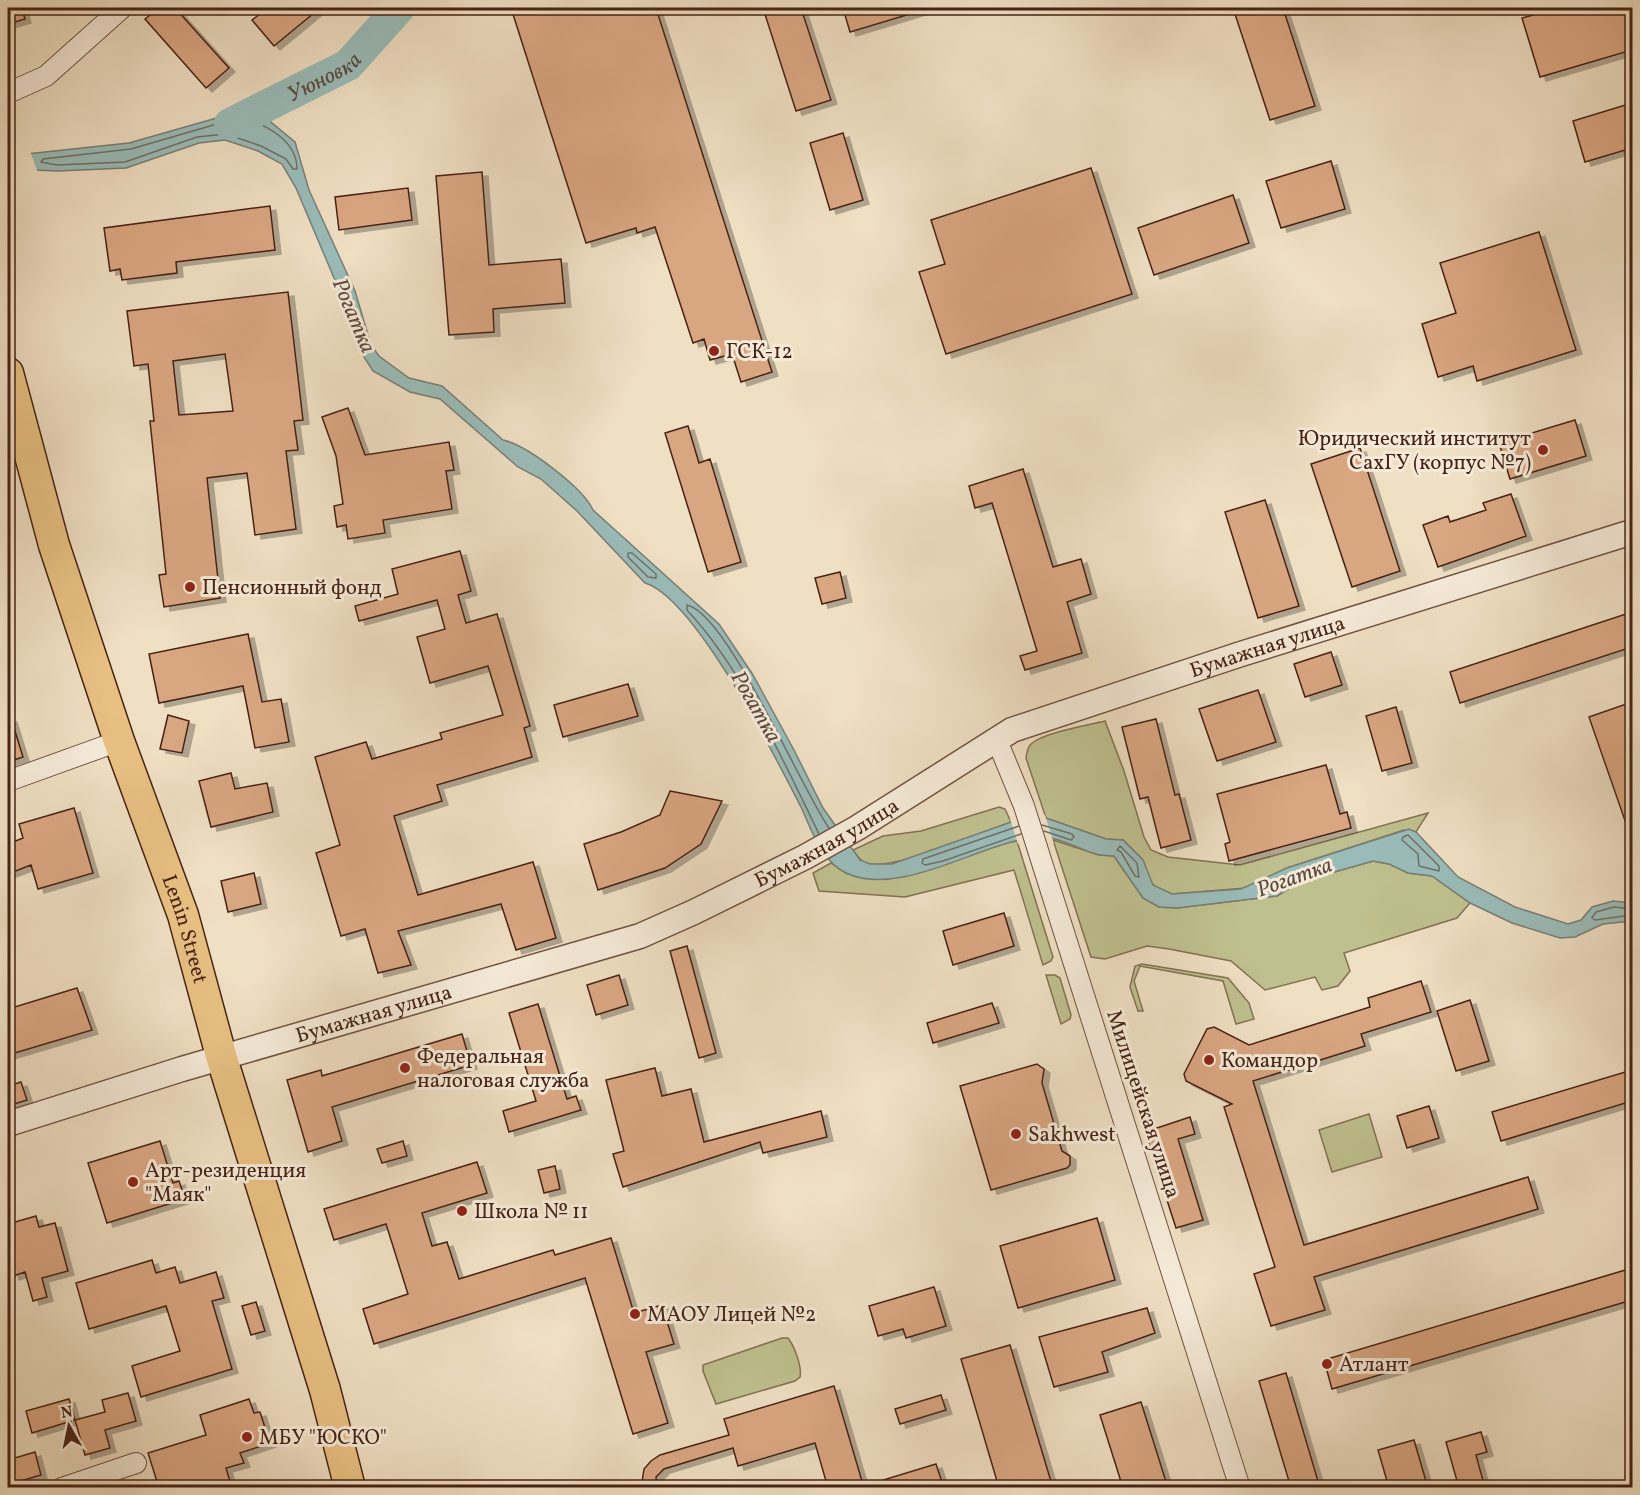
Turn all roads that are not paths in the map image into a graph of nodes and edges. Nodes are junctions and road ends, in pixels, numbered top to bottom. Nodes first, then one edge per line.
1 (122, 8) edge
2 (8, 93) edge
3 (8, 373) edge
4 (1632, 532) edge
5 (996, 738) junction
6 (119, 741) junction
7 (8, 781) edge
8 (222, 1059) junction
9 (8, 1124) edge
10 (136, 1463) dead end
11 (62, 1488) edge
12 (350, 1488) edge
13 (1240, 1488) edge

1 - 2 street
3 - 6 main road, Lenin Street
4 - 5 street, Бумажная улица
5 - 8 street, Бумажная улица
5 - 13 street, Милицейская улица
6 - 7 street
6 - 8 main road, Lenin Street
8 - 9 street, Бумажная улица
8 - 12 main road, Lenin Street
10 - 11 street

